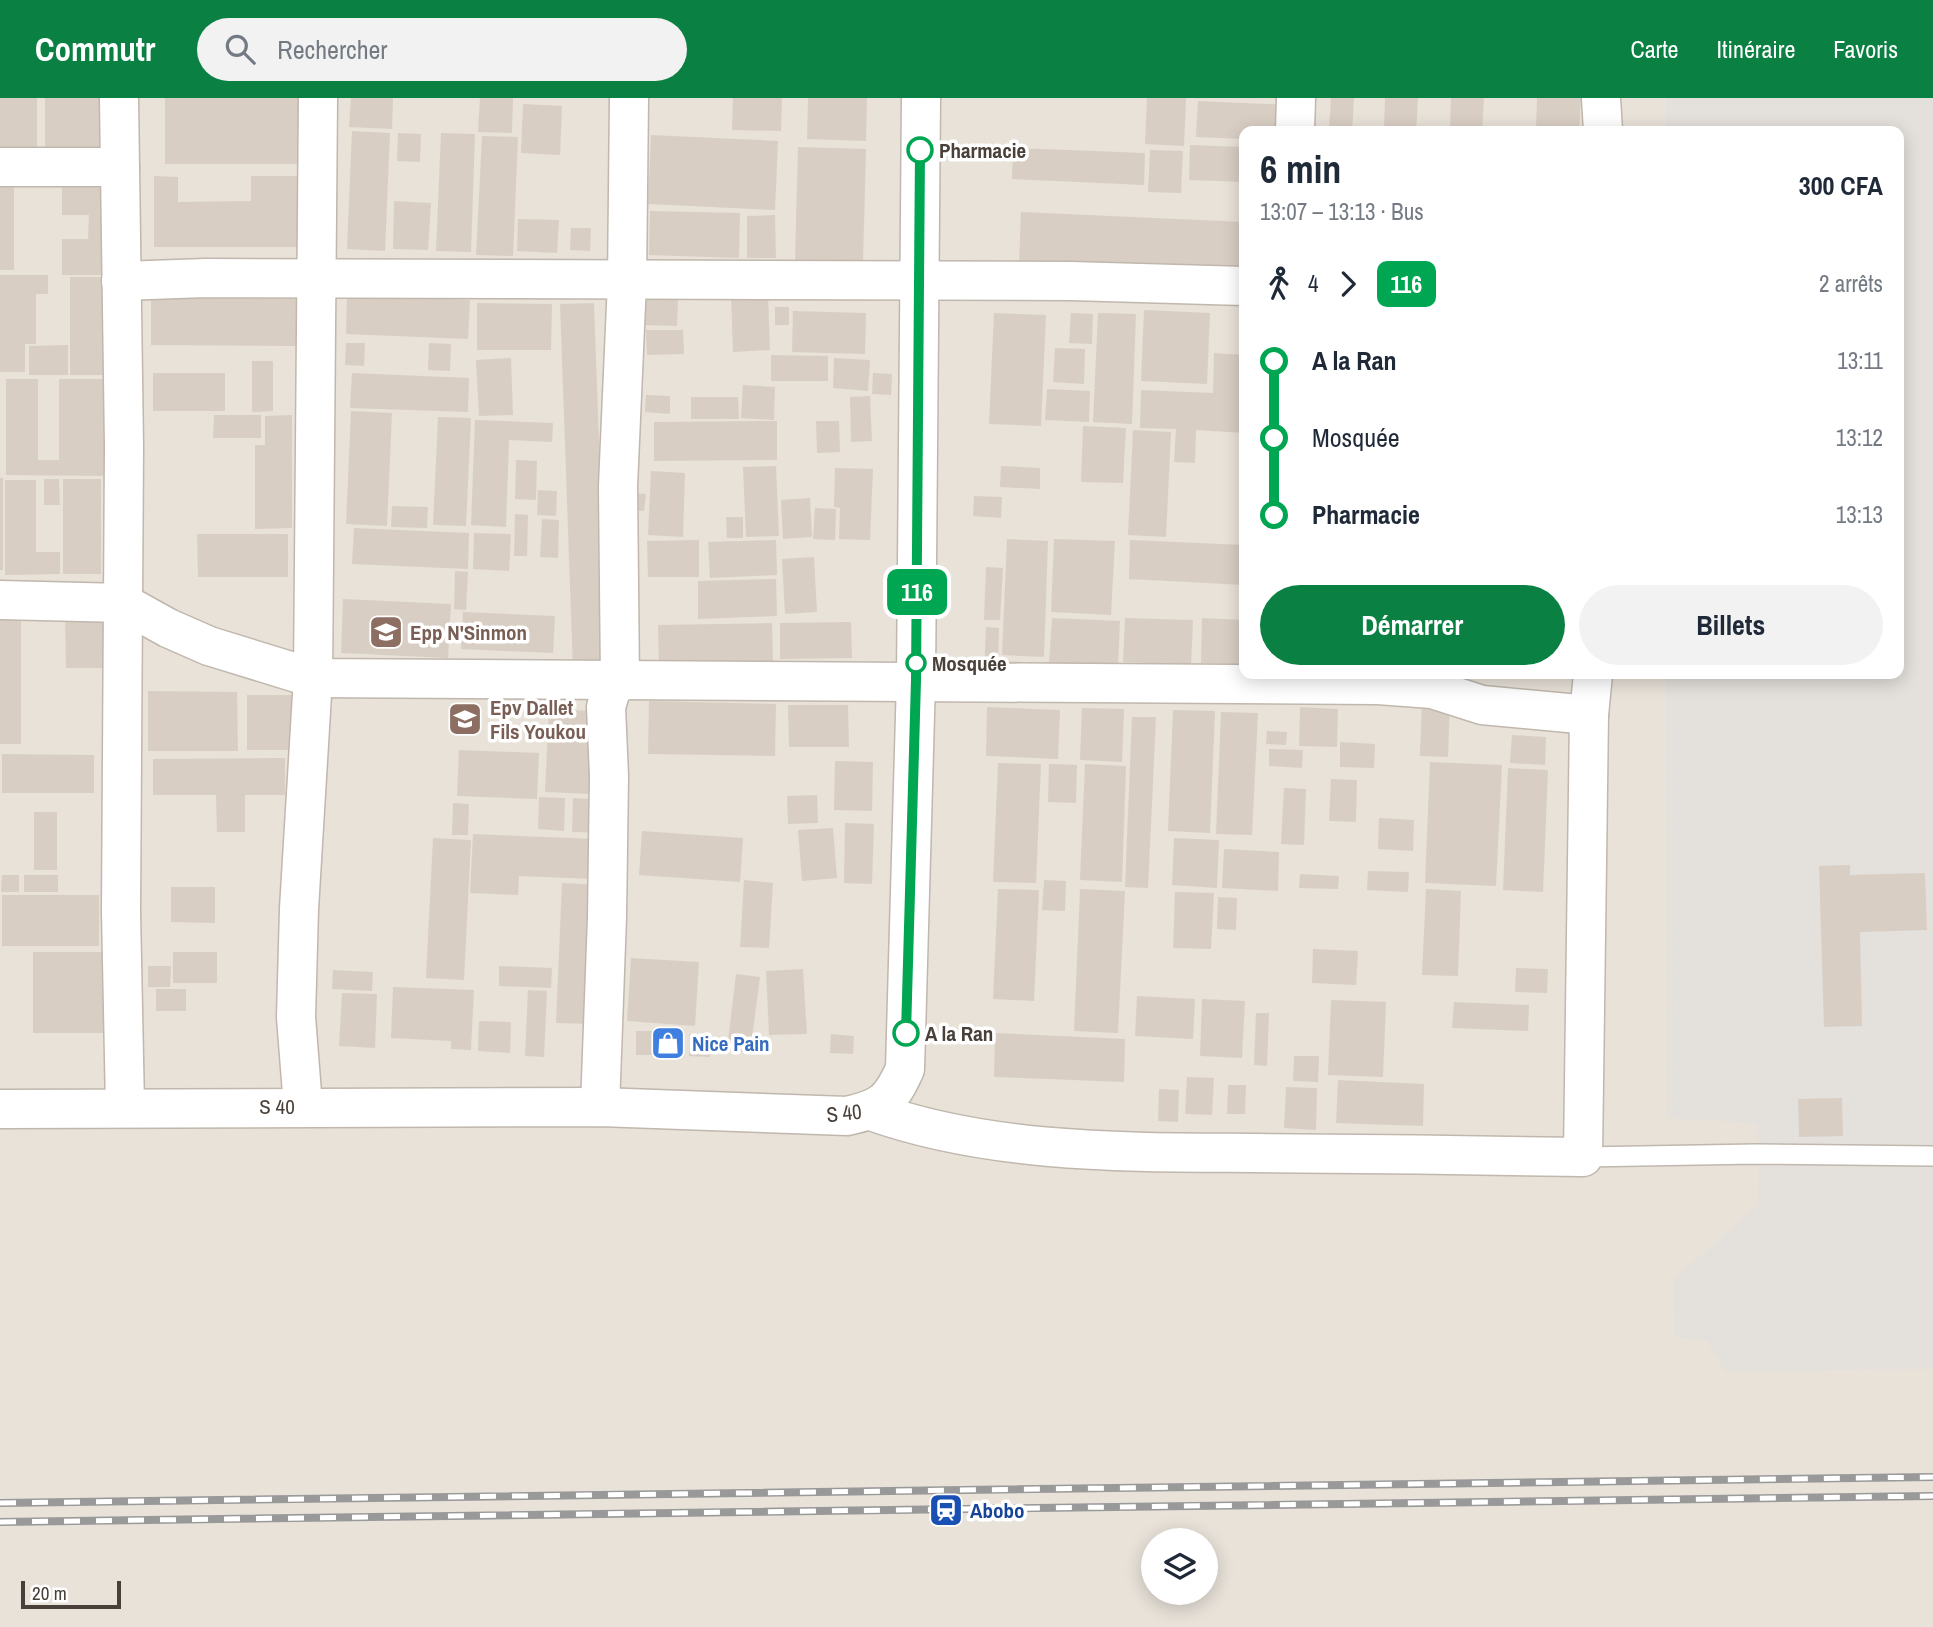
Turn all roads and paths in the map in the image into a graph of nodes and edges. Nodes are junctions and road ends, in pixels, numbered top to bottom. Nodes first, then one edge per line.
1 (119, 98) edge
2 (318, 98) edge
3 (629, 98) edge
4 (921, 98) edge
5 (1296, 98) edge
6 (1601, 98) edge
7 (1294, 126) edge
8 (1603, 126) edge
9 (0, 167) edge
10 (120, 167) junction
11 (316, 279) junction
12 (121, 281) junction
13 (627, 282) junction
14 (918, 282) junction
15 (1239, 286) edge
16 (0, 600) edge
17 (123, 603) junction
18 (313, 678) junction
19 (1593, 679) edge
20 (916, 680) junction
21 (1264, 680) edge
22 (620, 681) junction
23 (1589, 715) junction
24 (303, 1106) junction
25 (125, 1107) junction
26 (600, 1107) junction
27 (0, 1109) edge
28 (871, 1111) junction
29 (1933, 1156) edge
30 (1583, 1157) junction

1 - 10 street
2 - 11 street
3 - 13 street
4 - 14 street, S 40
5 - 7 street
6 - 8 street
9 - 10 street
10 - 12 street
11 - 12 street
11 - 13 street
11 - 18 street
12 - 17 street
13 - 14 street
13 - 22 street
14 - 15 street
14 - 20 street, S 40
16 - 17 street
17 - 18 street
17 - 25 street
18 - 22 street
18 - 24 street
19 - 23 street
20 - 21 street
20 - 22 street
20 - 28 street, S 40
21 - 23 street
22 - 26 street
23 - 30 street
24 - 25 street, S 40
24 - 26 street, S 40
25 - 27 street, S 40
26 - 28 street, S 40
28 - 30 street
29 - 30 lane

